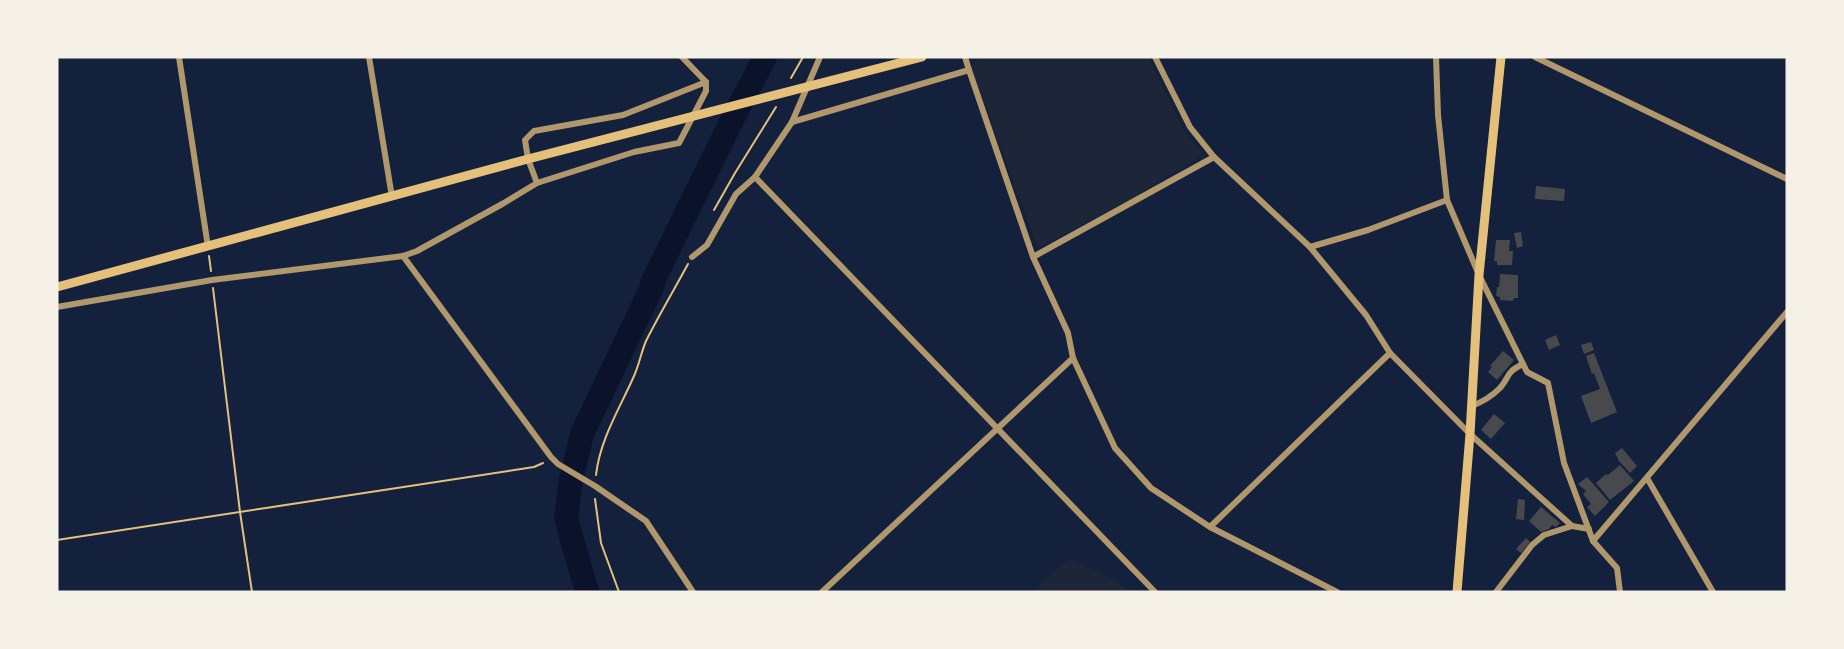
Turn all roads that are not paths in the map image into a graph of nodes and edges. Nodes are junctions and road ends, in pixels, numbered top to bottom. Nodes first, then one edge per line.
1 (179, 57) edge
2 (369, 57) edge
3 (682, 57) edge
4 (820, 57) edge
5 (922, 57) edge
6 (964, 57) edge
7 (1155, 57) edge
8 (1436, 57) edge
9 (1501, 57) edge
10 (1535, 57) edge
11 (969, 70) junction
12 (706, 82) junction
13 (792, 122) junction
14 (1214, 157) junction
15 (528, 159) junction
16 (755, 177) junction
17 (1787, 179) edge
18 (537, 183) junction
19 (392, 197) junction
20 (1447, 200) junction
21 (208, 247) junction
22 (1310, 247) junction
23 (403, 256) junction
24 (692, 257) road end
25 (1033, 257) junction
26 (1479, 275) junction
27 (57, 287) edge
28 (57, 307) edge
29 (1787, 312) edge
30 (1390, 353) junction
31 (1073, 358) junction
32 (1523, 364) junction
33 (1472, 406) junction
34 (997, 428) junction
35 (1470, 434) junction
36 (1647, 478) junction
37 (1572, 526) junction
38 (1210, 527) junction
39 (1588, 529) junction
40 (1593, 542) junction
41 (693, 592) edge
42 (822, 592) edge
43 (1155, 592) edge
44 (1337, 592) edge
45 (1457, 592) edge
46 (1496, 592) edge
47 (1620, 592) edge
48 (1713, 592) edge

1 - 21 street
2 - 19 street
3 - 12 street
4 - 13 street
5 - 15 main road
6 - 11 street
7 - 14 street
8 - 20 street
9 - 26 main road
10 - 17 street
11 - 13 street
11 - 25 street
12 - 15 street
12 - 18 street
13 - 16 street
14 - 22 street
14 - 25 street
15 - 18 street
15 - 19 main road
16 - 24 street
16 - 34 street
18 - 23 street
19 - 21 main road
20 - 22 street
20 - 26 street
21 - 27 main road
22 - 30 street
23 - 28 street
23 - 41 street
25 - 31 street
26 - 32 street
26 - 33 main road
29 - 36 street
30 - 35 street
30 - 38 street
31 - 34 street
31 - 38 street
32 - 33 street
32 - 39 street
33 - 35 main road
34 - 42 street
34 - 43 street
35 - 37 street
35 - 45 main road
36 - 40 street
36 - 48 street
37 - 39 street
37 - 46 street
38 - 44 street
39 - 40 street
40 - 47 street

